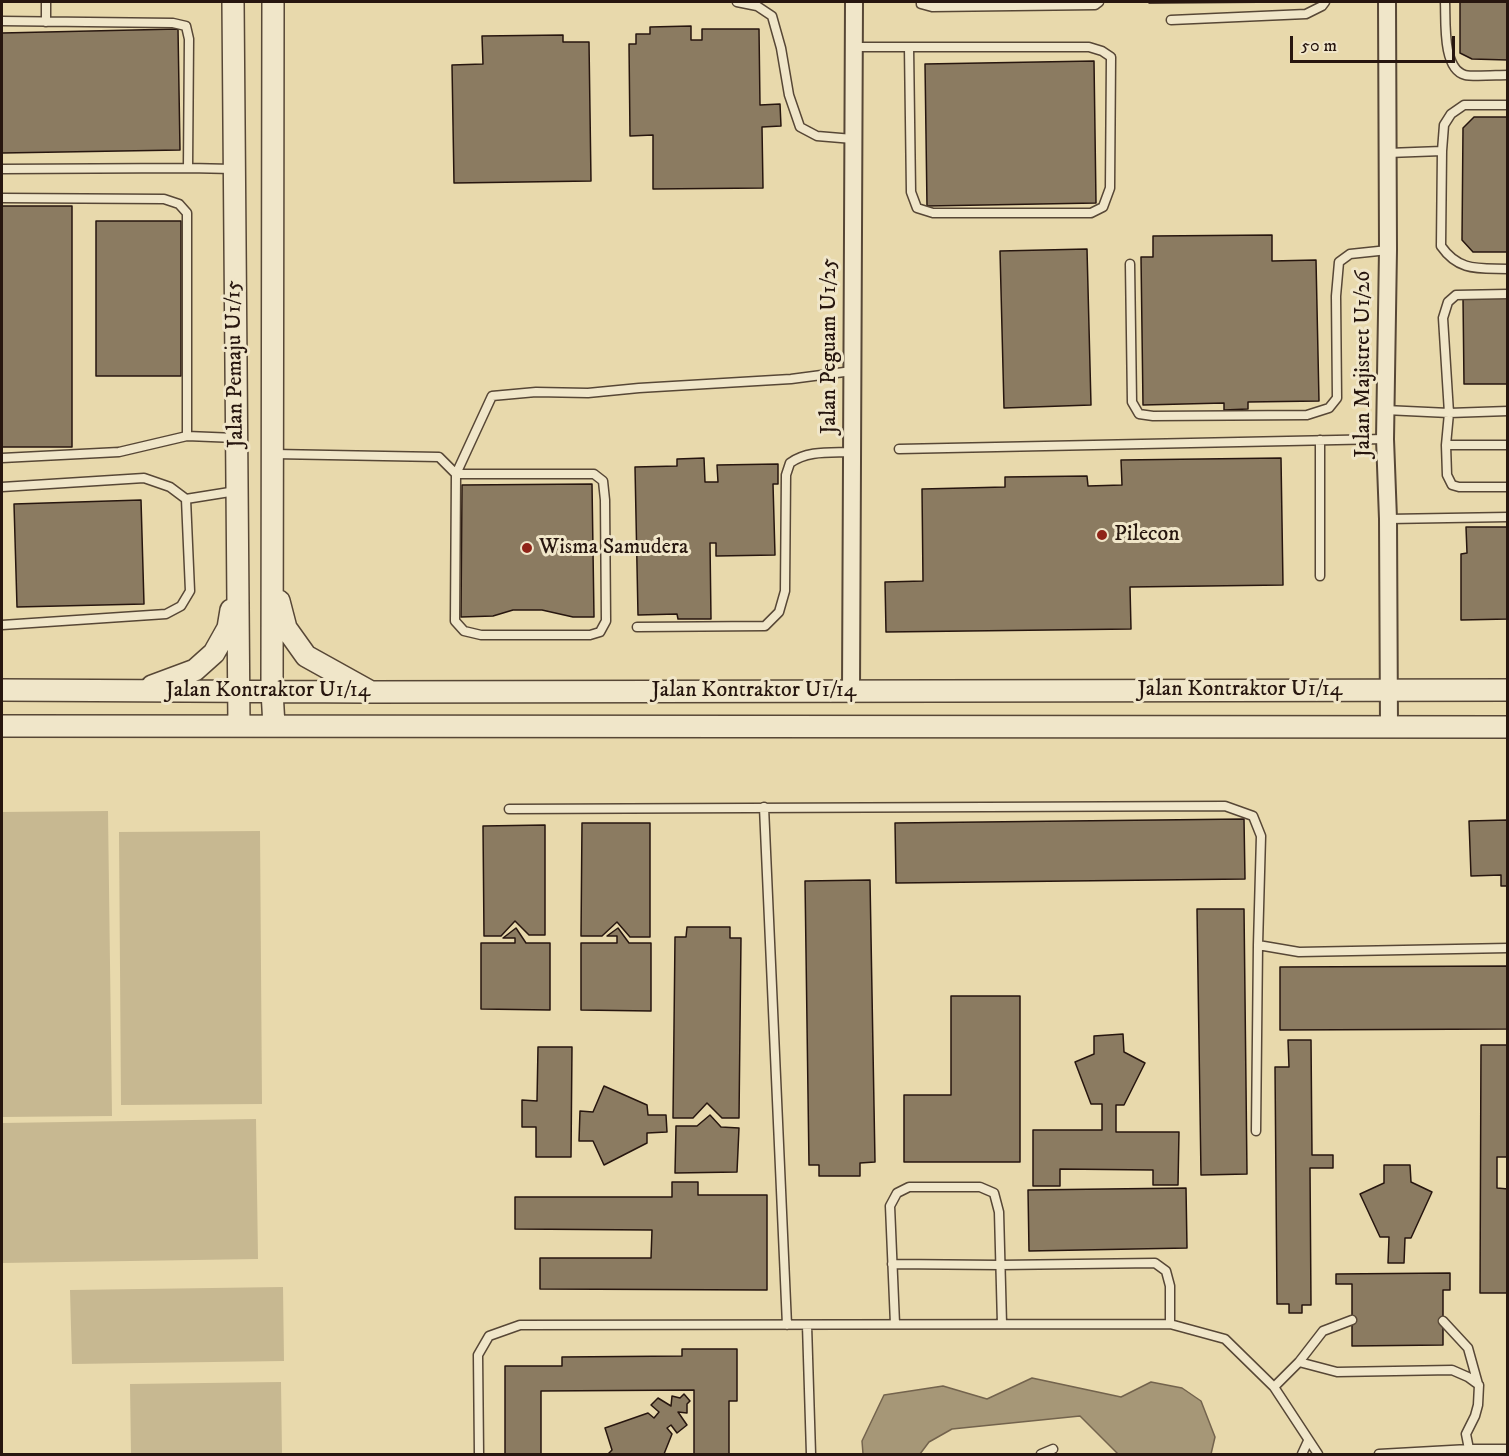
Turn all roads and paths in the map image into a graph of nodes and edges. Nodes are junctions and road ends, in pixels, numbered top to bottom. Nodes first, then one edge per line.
1 (46, 2) edge
2 (233, 2) edge
3 (273, 2) edge
4 (737, 2) edge
5 (854, 2) edge
6 (921, 2) edge
7 (1099, 2) edge
8 (1325, 2) edge
9 (1387, 2) edge
10 (1445, 2) edge
11 (1171, 20) dead end
12 (2, 21) edge
13 (46, 22) junction
14 (854, 47) junction
15 (909, 47) junction
16 (1508, 75) edge
17 (1508, 105) edge
18 (853, 139) junction
19 (1442, 151) junction
20 (1388, 153) junction
21 (188, 168) junction
22 (2, 169) edge
23 (233, 169) junction
24 (2, 198) edge
25 (1388, 250) junction
26 (1130, 264) dead end
27 (1508, 269) edge
28 (1508, 294) edge
29 (852, 370) junction
30 (1386, 410) junction
31 (1508, 411) edge
32 (1449, 413) junction
33 (187, 436) junction
34 (237, 438) junction
35 (1386, 439) junction
36 (1320, 440) junction
37 (1446, 445) junction
38 (1508, 445) edge
39 (899, 449) dead end
40 (852, 452) junction
41 (272, 453) junction
42 (2, 458) edge
43 (456, 474) junction
44 (2, 487) edge
45 (1508, 487) edge
46 (237, 491) junction
47 (186, 499) junction
48 (1508, 516) edge
49 (1388, 519) junction
50 (238, 575) junction
51 (272, 575) junction
52 (1320, 576) dead end
53 (2, 625) edge
54 (637, 627) dead end
55 (2, 690) edge
56 (1389, 690) junction
57 (1508, 690) edge
58 (137, 691) junction
59 (239, 691) junction
60 (272, 691) junction
61 (851, 691) junction
62 (371, 692) junction
63 (2, 726) edge
64 (239, 726) junction
65 (274, 726) junction
66 (1389, 727) junction
67 (1508, 727) edge
68 (764, 807) junction
69 (509, 809) dead end
70 (1258, 945) junction
71 (1508, 948) edge
72 (1256, 1131) dead end
73 (892, 1264) junction
74 (1000, 1265) junction
75 (1352, 1320) dead end
76 (1443, 1321) dead end
77 (895, 1324) junction
78 (1002, 1324) junction
79 (1170, 1324) junction
80 (787, 1325) junction
81 (807, 1325) junction
82 (1299, 1362) junction
83 (1479, 1384) junction
84 (1274, 1387) junction
85 (1308, 1441) junction
86 (1053, 1449) dead end
87 (1469, 1449) junction
88 (1508, 1449) edge
89 (479, 1455) edge
90 (811, 1455) edge
91 (1041, 1455) edge
92 (1302, 1455) edge
93 (1318, 1455) edge
94 (1379, 1455) edge

1 - 13 lane
2 - 23 street, Jalan Pemaju U1/15
3 - 41 street, Jalan Pemaju U1/15
4 - 18 lane
5 - 14 street, Jalan Peguam U1/25
6 - 7 lane
8 - 11 lane
9 - 20 street, Jalan Majistret U1/26
10 - 16 lane
12 - 13 lane
13 - 21 lane
14 - 15 lane
14 - 18 street, Jalan Peguam U1/25
15 - 15 lane
17 - 19 lane
18 - 29 street, Jalan Peguam U1/25
19 - 20 lane
19 - 27 lane
20 - 25 street, Jalan Majistret U1/26
21 - 22 lane
21 - 23 lane
23 - 34 street, Jalan Pemaju U1/15
24 - 33 lane
25 - 26 lane
25 - 30 street, Jalan Majistret U1/26
28 - 32 lane
29 - 40 street, Jalan Peguam U1/25
29 - 43 lane
30 - 32 lane
30 - 35 street, Jalan Majistret U1/26
31 - 32 lane
32 - 37 lane
33 - 34 lane
33 - 42 lane
34 - 46 street, Jalan Pemaju U1/15
35 - 36 lane
35 - 49 street, Jalan Majistret U1/26
36 - 39 lane
36 - 52 lane
37 - 38 lane
37 - 45 lane
40 - 54 lane
40 - 61 street, Jalan Peguam U1/25
41 - 43 lane
41 - 51 street, Jalan Pemaju U1/15
43 - 43 lane
44 - 47 lane
46 - 47 lane
46 - 50 street, Jalan Pemaju U1/15
47 - 53 lane
48 - 49 lane
49 - 56 street, Jalan Majistret U1/26
50 - 58 street
50 - 59 street, Jalan Pemaju U1/15
51 - 60 street, Jalan Pemaju U1/15
51 - 62 street
55 - 58 street, Jalan Kontraktor U1/14
56 - 57 street, Jalan Kontraktor U1/14
56 - 61 street, Jalan Kontraktor U1/14
56 - 66 street, Jalan Majistret U1/26
58 - 59 street, Jalan Kontraktor U1/14
59 - 60 street, Jalan Kontraktor U1/14
59 - 64 street, Jalan Pemaju U1/15
60 - 62 street, Jalan Kontraktor U1/14
60 - 65 street, Jalan Pemaju U1/15
61 - 62 street, Jalan Kontraktor U1/14
63 - 64 street, Jalan Kontraktor U1/14
64 - 65 street, Jalan Kontraktor U1/14
65 - 66 street, Jalan Kontraktor U1/14
66 - 67 street, Jalan Kontraktor U1/14
68 - 69 lane
68 - 70 lane
68 - 80 lane
70 - 71 lane
70 - 72 lane
73 - 74 lane
73 - 74 lane
73 - 77 lane
74 - 78 lane
74 - 79 lane
75 - 82 lane
76 - 83 lane
77 - 78 lane
77 - 81 lane
78 - 79 lane
79 - 84 lane
80 - 81 lane
80 - 89 lane
81 - 90 lane
82 - 83 lane
82 - 84 lane
83 - 87 lane
84 - 85 lane
85 - 92 lane
85 - 93 lane
86 - 91 lane
87 - 88 lane
87 - 94 lane

